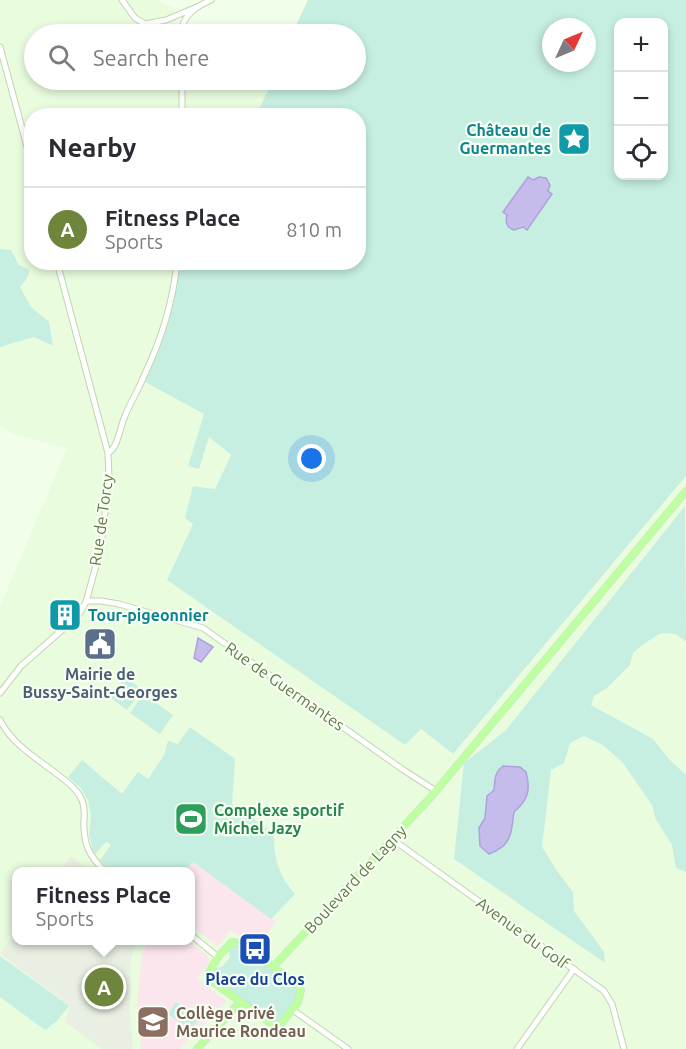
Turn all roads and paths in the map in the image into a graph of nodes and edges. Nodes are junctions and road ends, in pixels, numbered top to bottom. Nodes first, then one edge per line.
1 (122, 0) edge
2 (211, 0) edge
3 (196, 7) junction
4 (184, 24) edge
5 (0, 47) edge
6 (182, 90) edge
7 (182, 108) edge
8 (24, 136) edge
9 (59, 270) edge
10 (175, 270) edge
11 (108, 453) junction
12 (686, 491) edge
13 (86, 601) junction
14 (0, 693) edge
15 (0, 720) edge
16 (436, 791) junction
17 (392, 838) junction
18 (101, 867) edge
19 (195, 938) edge
20 (218, 957) junction
21 (273, 967) junction
22 (574, 969) junction
23 (240, 1002) junction
24 (293, 1010) junction
25 (197, 1049) edge
26 (348, 1049) edge
27 (517, 1049) edge
28 (624, 1049) edge

1 - 3 street
2 - 3 street
3 - 4 street
5 - 8 street
6 - 7 street
9 - 11 street, Rue de Torcy
10 - 11 street
11 - 13 street, Rue de Torcy
12 - 16 main road, Boulevard de Lagny
13 - 14 street
13 - 16 street, Rue de Guermantes
15 - 18 street
16 - 17 main road, Boulevard de Lagny
17 - 21 main road, Boulevard de Lagny
17 - 22 street, Avenue du Golf
19 - 20 street
20 - 21 main road
20 - 23 main road
21 - 24 main road
22 - 27 street
22 - 28 street, Avenue du Golf
23 - 24 main road
23 - 25 main road
24 - 26 street

